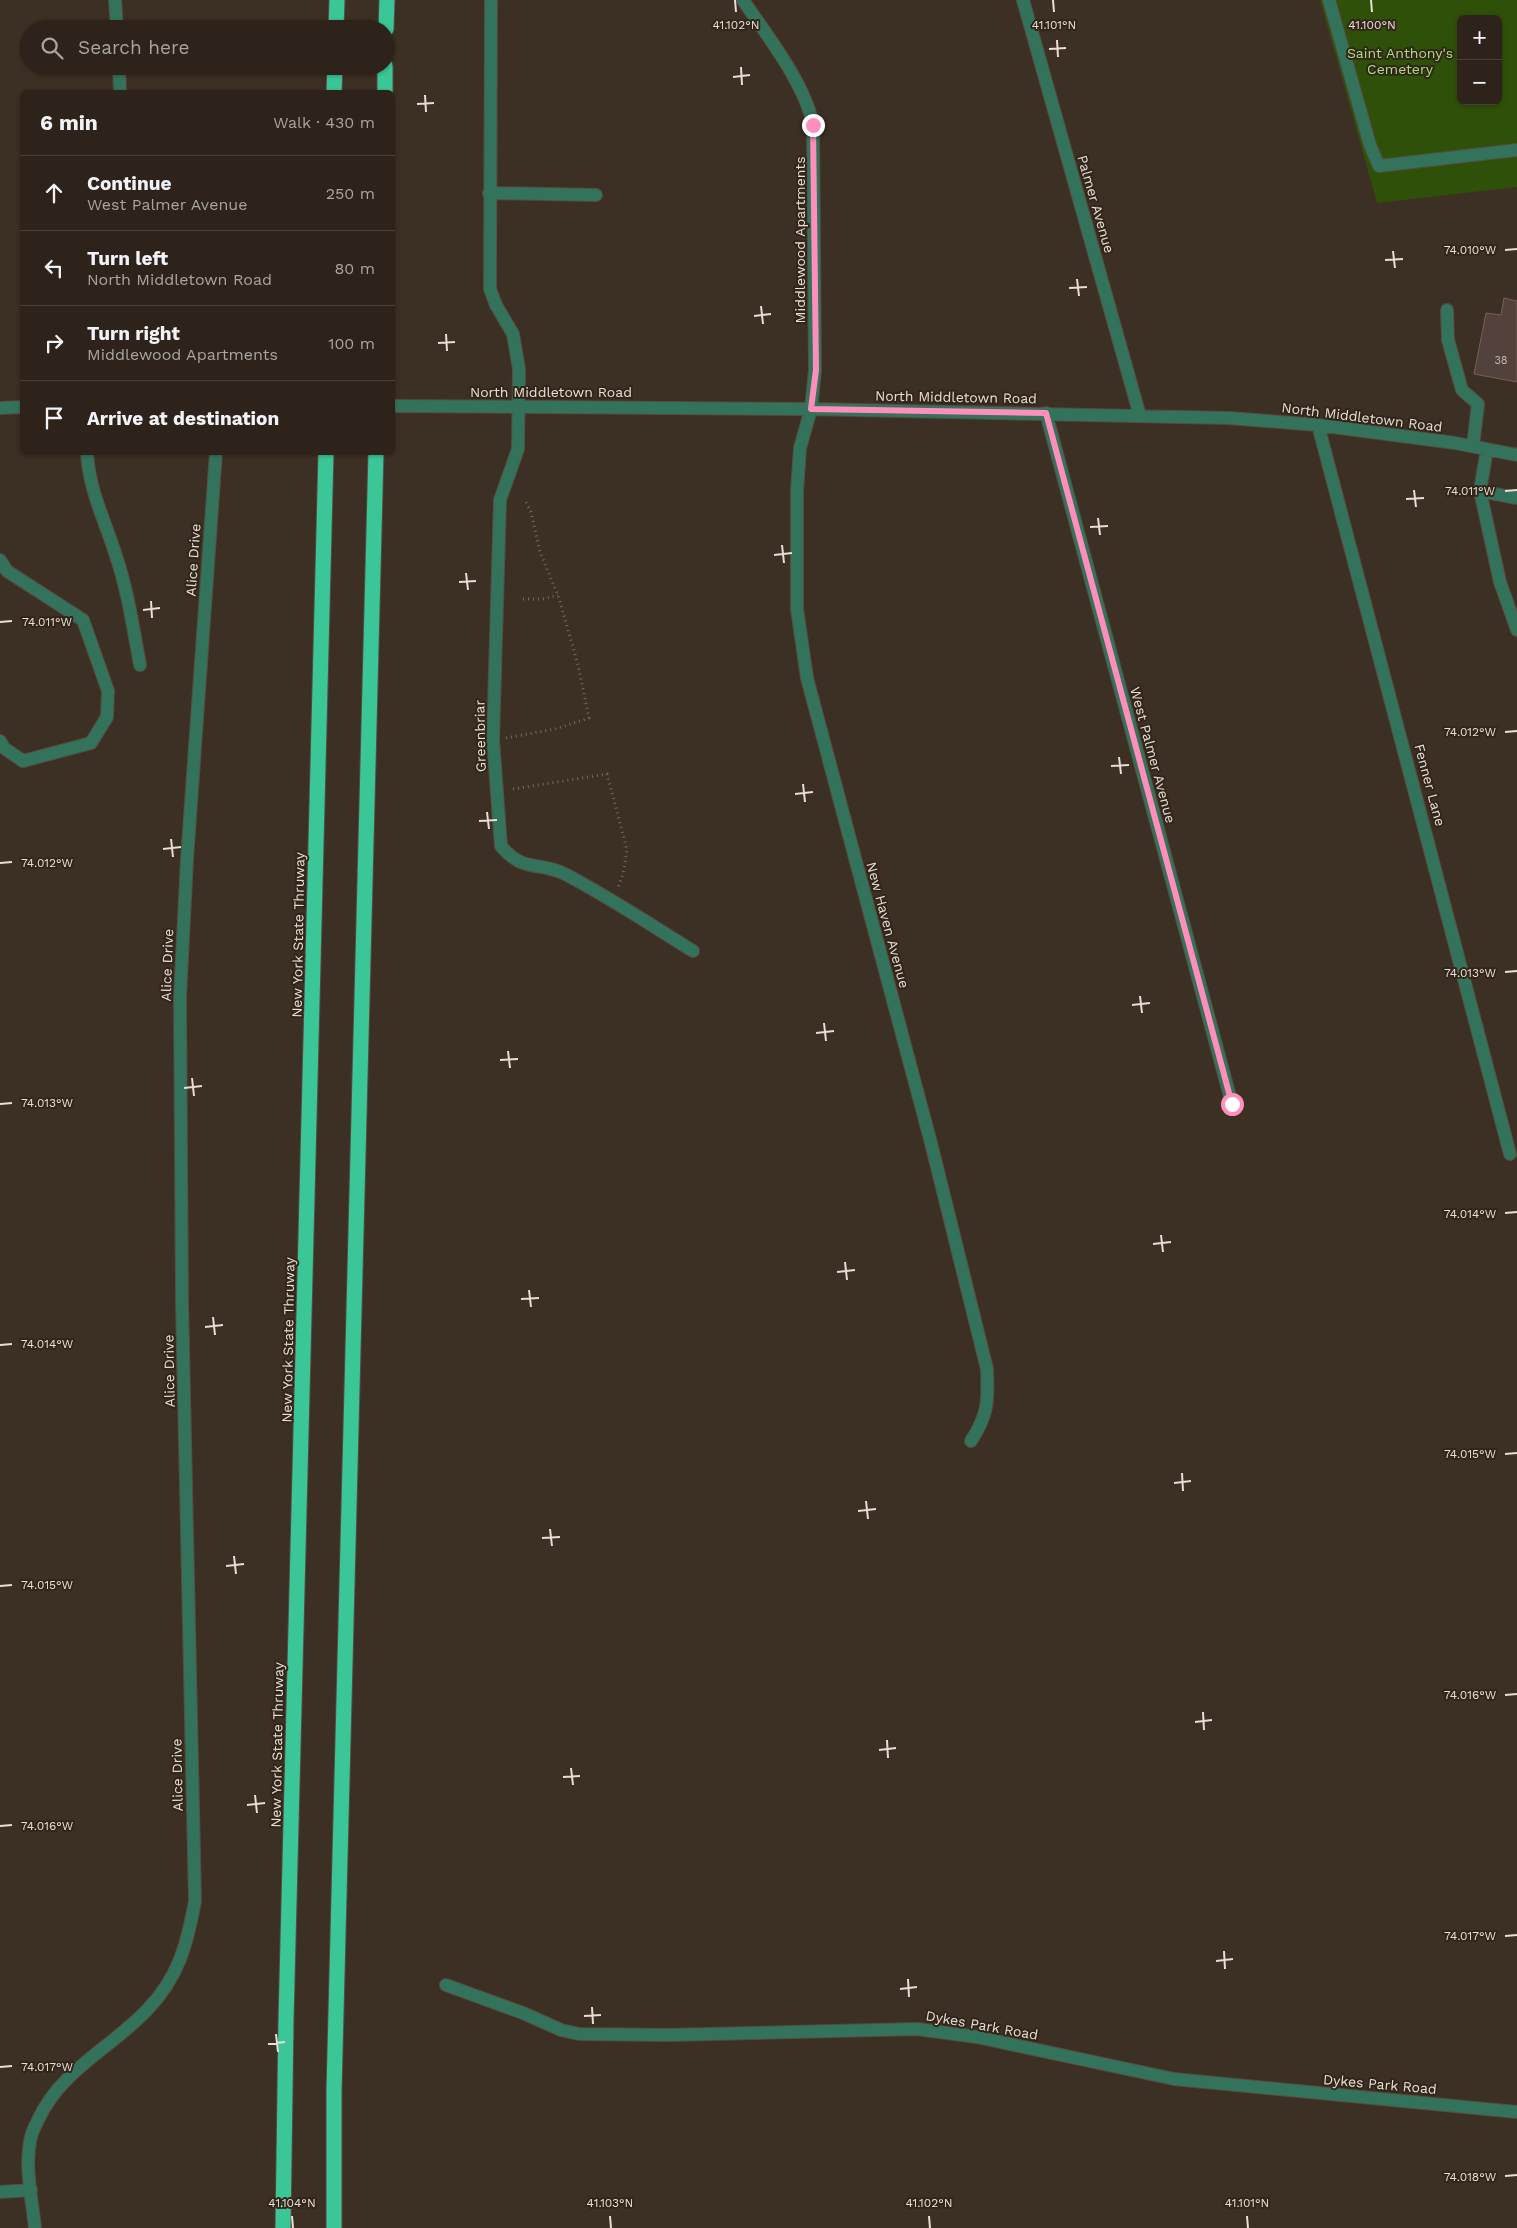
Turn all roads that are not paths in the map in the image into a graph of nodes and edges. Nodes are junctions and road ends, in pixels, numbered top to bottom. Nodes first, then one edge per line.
1 (115, 0) edge
2 (337, 0) edge
3 (387, 0) edge
4 (491, 0) edge
5 (743, 0) edge
6 (1023, 0) edge
7 (1329, 0) edge
8 (116, 20) edge
9 (336, 20) edge
10 (386, 20) edge
11 (119, 75) edge
12 (335, 75) edge
13 (385, 75) edge
14 (120, 90) edge
15 (334, 90) edge
16 (384, 90) edge
17 (1517, 150) edge
18 (489, 193) junction
19 (596, 195) dead end
20 (1447, 310) dead end
21 (395, 406) edge
22 (518, 406) junction
23 (20, 407) edge
24 (0, 408) edge
25 (811, 409) junction
26 (1046, 413) junction
27 (1140, 416) junction
28 (1318, 425) junction
29 (1473, 446) junction
30 (1487, 449) junction
31 (87, 455) edge
32 (216, 455) edge
33 (1517, 455) edge
34 (326, 460) edge
35 (376, 460) edge
36 (1480, 491) junction
37 (1517, 498) edge
38 (0, 560) edge
39 (1517, 630) edge
40 (140, 665) dead end
41 (0, 741) edge
42 (693, 951) dead end
43 (1232, 1104) dead end
44 (1510, 1154) dead end
45 (971, 1441) dead end
46 (446, 1985) dead end
47 (1517, 2112) edge
48 (31, 2190) junction
49 (0, 2192) edge
50 (35, 2228) edge
51 (284, 2228) edge
52 (334, 2228) edge

1 - 8 street
2 - 9 highway
3 - 10 highway
4 - 18 street
5 - 25 street, Middlewood Apartments
6 - 27 street, Palmer Avenue
7 - 17 street
11 - 14 street
12 - 15 highway
13 - 16 highway
18 - 19 street
18 - 22 street
20 - 29 street
21 - 22 street, North Middletown Road
22 - 25 street, North Middletown Road
22 - 42 street, Greenbriar
23 - 24 street
25 - 26 street, North Middletown Road
25 - 45 street, New Haven Avenue
26 - 27 street, North Middletown Road
26 - 43 street, West Palmer Avenue
27 - 28 street, North Middletown Road
28 - 29 street, North Middletown Road
28 - 44 street, Fenner Lane
29 - 30 street, North Middletown Road
30 - 33 street, North Middletown Road
30 - 36 street
31 - 40 street
32 - 48 street, Alice Drive
34 - 51 highway, New York State Thruway
35 - 52 highway
36 - 37 street
36 - 39 street
38 - 41 street
46 - 47 street, Dykes Park Road
48 - 49 street
48 - 50 street, Alice Drive

